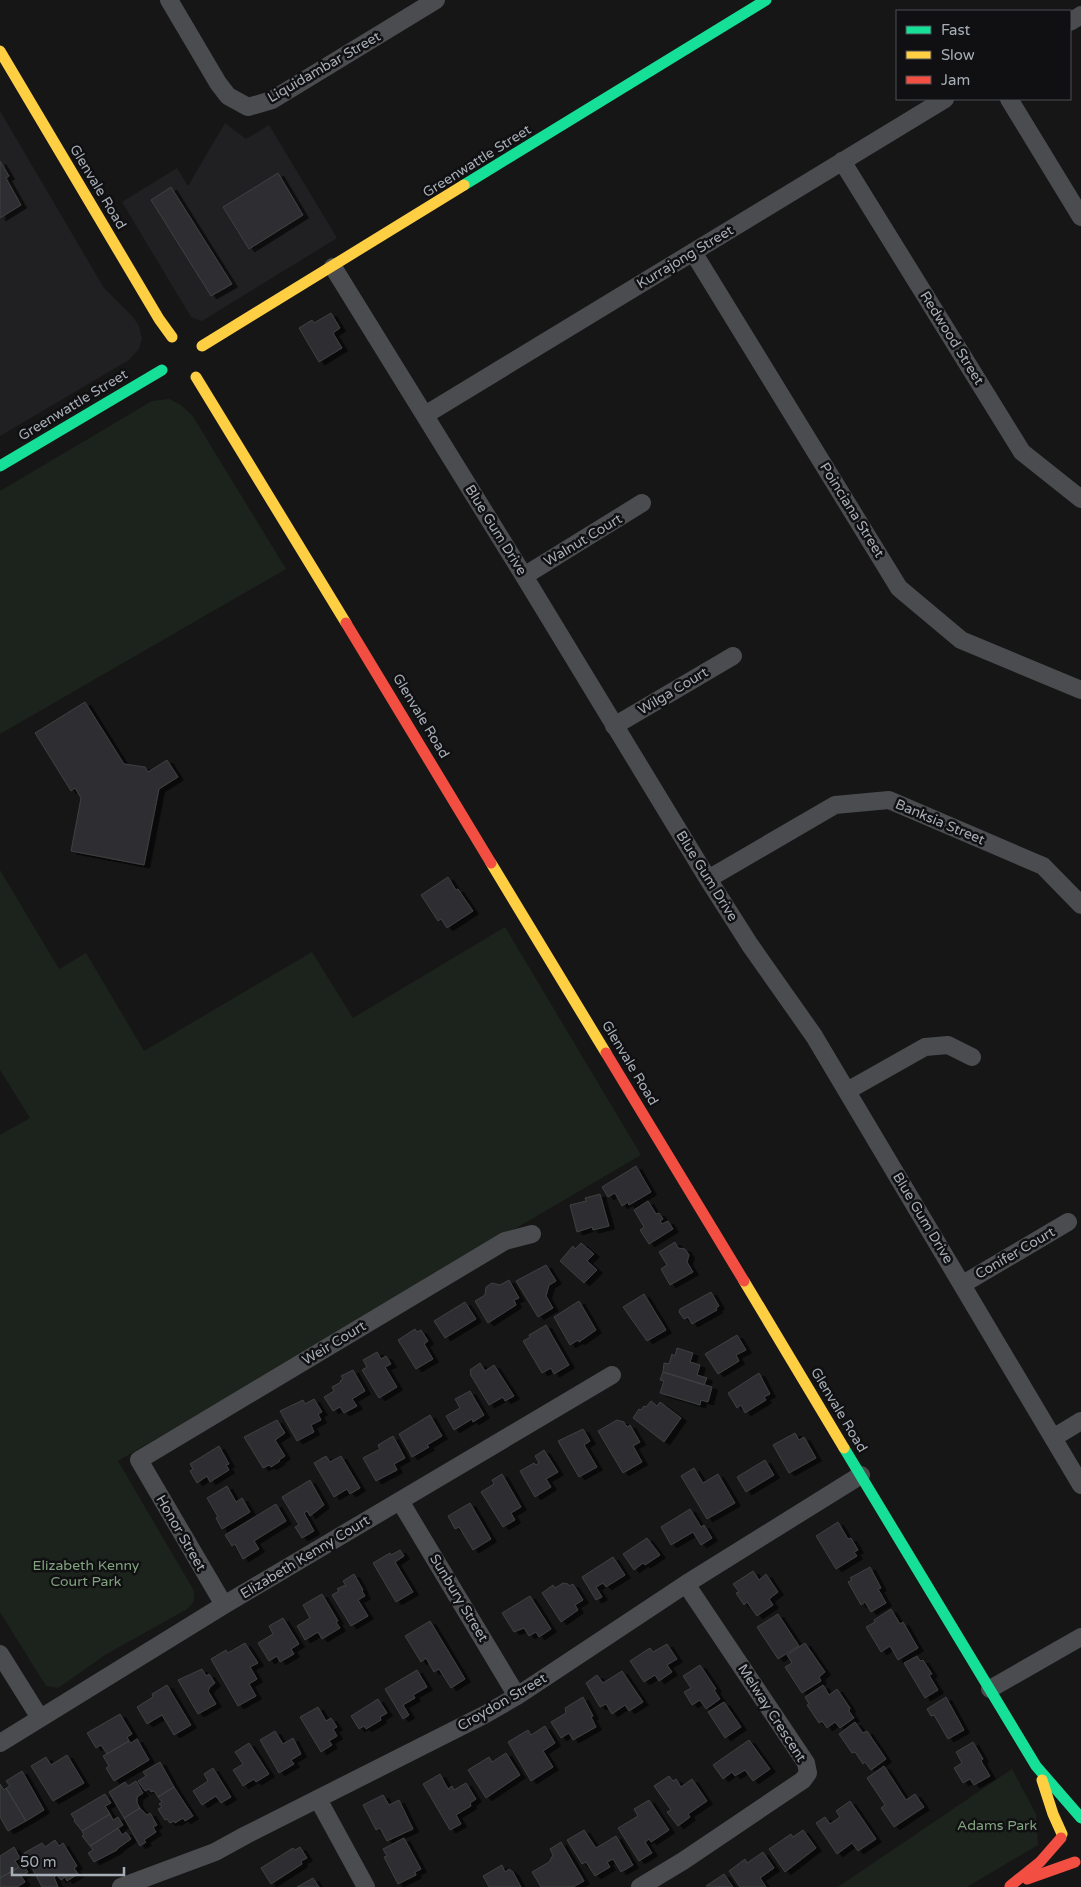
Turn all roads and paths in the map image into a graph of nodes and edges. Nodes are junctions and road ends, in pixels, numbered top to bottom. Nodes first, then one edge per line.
1 (169, 0) edge
2 (436, 0) edge
3 (766, 0) edge
4 (0, 51) edge
5 (943, 100) edge
6 (1010, 100) edge
7 (842, 160) junction
8 (1081, 217) edge
9 (694, 252) junction
10 (333, 267) junction
11 (172, 337) junction
12 (162, 345) dead end
13 (202, 346) junction
14 (158, 358) dead end
15 (162, 370) junction
16 (196, 377) junction
17 (171, 379) dead end
18 (184, 381) dead end
19 (425, 415) junction
20 (0, 466) edge
21 (1081, 499) edge
22 (642, 504) dead end
23 (524, 576) junction
24 (733, 656) dead end
25 (1081, 690) edge
26 (614, 726) junction
27 (708, 879) junction
28 (1081, 905) edge
29 (972, 1058) dead end
30 (847, 1091) junction
31 (1068, 1222) dead end
32 (532, 1234) dead end
33 (963, 1284) junction
34 (612, 1375) dead end
35 (1081, 1421) edge
36 (1053, 1438) junction
37 (139, 1460) joint
38 (861, 1475) junction
39 (1081, 1485) edge
40 (400, 1501) junction
41 (686, 1584) junction
42 (224, 1605) junction
43 (1081, 1636) edge
44 (0, 1654) edge
45 (990, 1689) junction
46 (517, 1696) junction
47 (40, 1718) junction
48 (0, 1743) edge
49 (1036, 1766) junction
50 (318, 1799) junction
51 (1081, 1819) edge
52 (1063, 1844) junction
53 (1079, 1864) edge
54 (121, 1887) edge
55 (366, 1887) edge
56 (640, 1887) edge
57 (1009, 1887) edge

1 - 2 street, Liquidambar Street
3 - 10 street, Greenwattle Street
4 - 11 street, Glenvale Road
5 - 7 street, Kurrajong Street
6 - 8 street
7 - 9 street, Kurrajong Street
7 - 21 street, Redwood Street
9 - 19 street, Kurrajong Street
9 - 25 street, Poinciana Street
10 - 13 street, Greenwattle Street
10 - 19 street, Blue Gum Drive
11 - 12 street
11 - 13 street
13 - 16 street
14 - 15 street
15 - 17 street
15 - 20 street, Greenwattle Street
16 - 18 street
16 - 38 street, Glenvale Road
19 - 23 street, Blue Gum Drive
22 - 23 street, Walnut Court
23 - 26 street, Blue Gum Drive
24 - 26 street, Wilga Court
26 - 27 street, Blue Gum Drive
27 - 28 street, Banksia Street
27 - 30 street, Blue Gum Drive
29 - 30 street
30 - 33 street, Blue Gum Drive
31 - 33 street, Conifer Court
32 - 37 street, Weir Court
33 - 36 street, Blue Gum Drive
34 - 40 street, Elizabeth Kenny Court
35 - 36 street
36 - 39 street, Blue Gum Drive
37 - 42 street, Honor Street
38 - 41 street, Croydon Street
38 - 45 street, Glenvale Road
40 - 42 street, Elizabeth Kenny Court
40 - 46 street, Sunbury Street
41 - 46 street, Croydon Street
41 - 56 street, Melway Crescent
42 - 47 street, Elizabeth Kenny Court
43 - 45 street
44 - 47 street
45 - 49 street, Glenvale Road
46 - 50 street, Croydon Street
47 - 48 street, Elizabeth Kenny Court
49 - 51 street, Glenvale Road
49 - 52 street, Glenvale Road
50 - 54 street, Croydon Street
50 - 55 street
51 - 52 street
52 - 53 street
52 - 57 street
53 - 57 street

